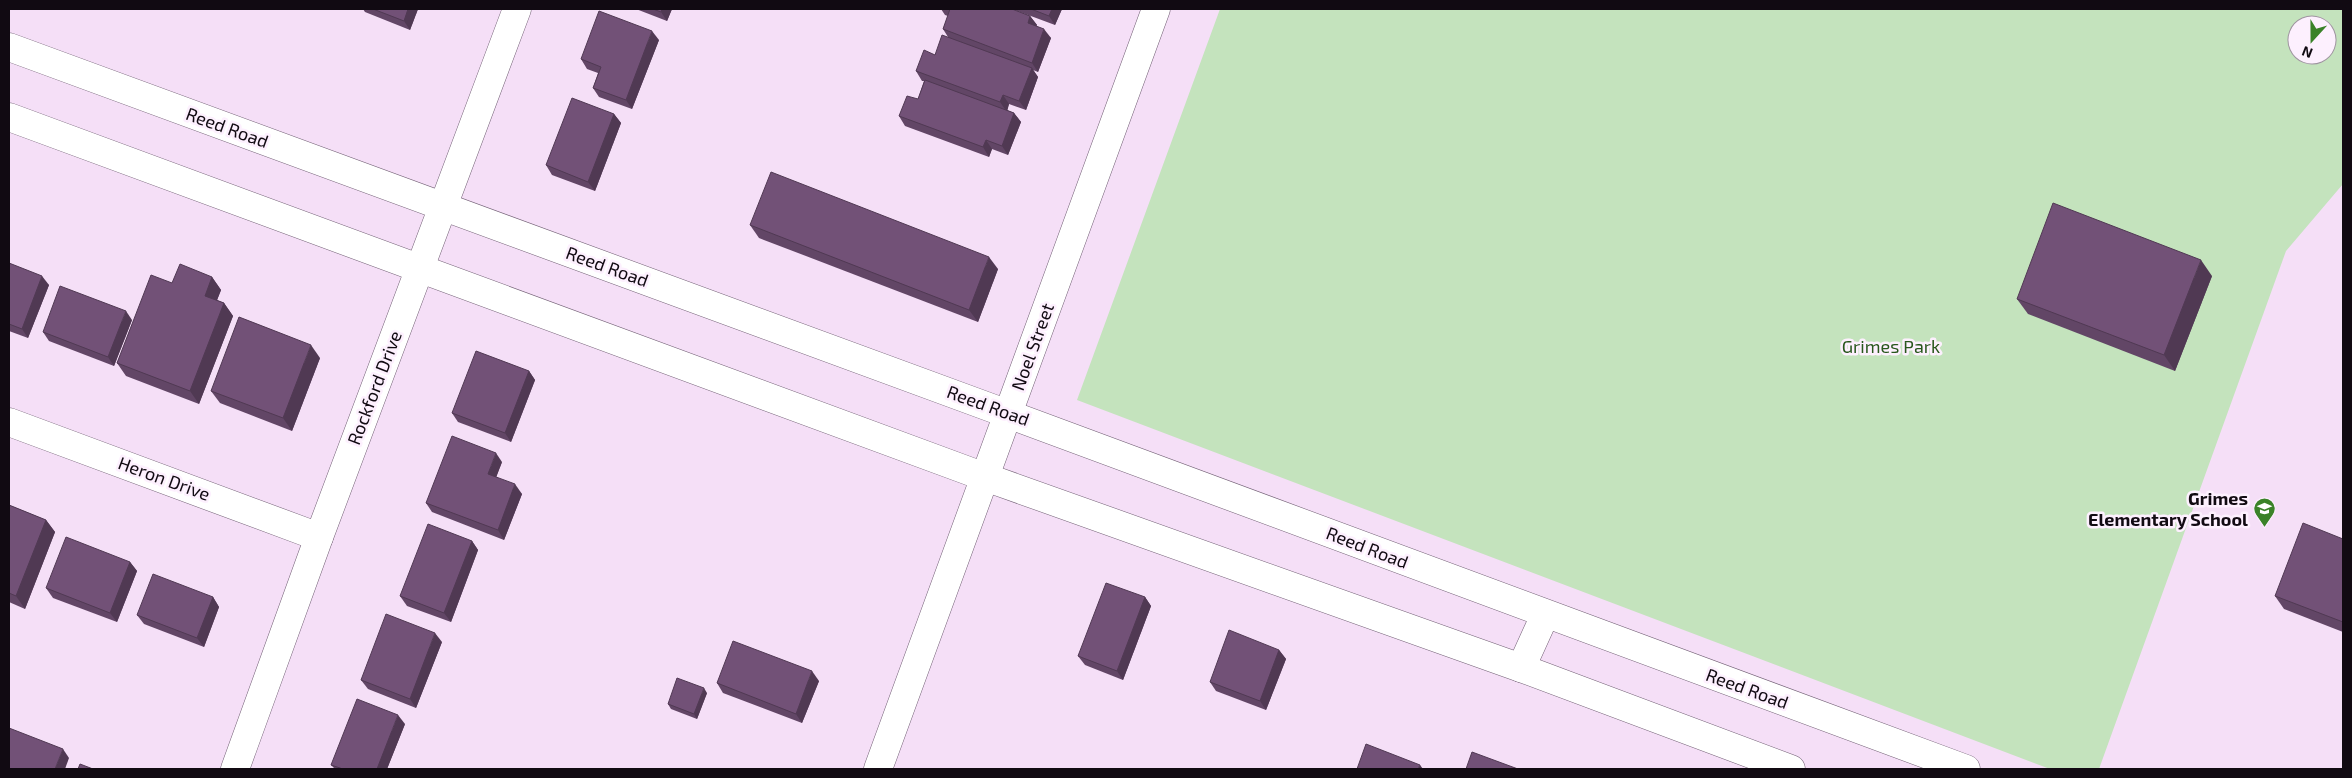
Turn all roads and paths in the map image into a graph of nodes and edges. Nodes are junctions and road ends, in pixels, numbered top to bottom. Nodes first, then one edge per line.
1 (517, 9) edge
2 (1156, 9) edge
3 (9, 47) edge
4 (9, 117) edge
5 (442, 206) junction
6 (420, 269) junction
7 (1008, 414) junction
8 (9, 422) edge
9 (985, 477) junction
10 (319, 537) junction
11 (1545, 614) junction
12 (1521, 668) junction
13 (235, 769) edge
14 (878, 769) edge
15 (1791, 769) edge
16 (1966, 769) edge

1 - 5 street, Rockford Drive
2 - 7 street, Noel Street
3 - 5 street, Reed Road
4 - 6 street
5 - 6 street, Rockford Drive
5 - 7 street, Reed Road
6 - 9 street
6 - 10 street, Rockford Drive
7 - 9 street, Noel Street
7 - 11 street, Reed Road
8 - 10 street, Heron Drive
9 - 12 street
9 - 14 street, Noel Street
10 - 13 street, Rockford Drive
11 - 12 street
11 - 16 street, Reed Road
12 - 15 street

